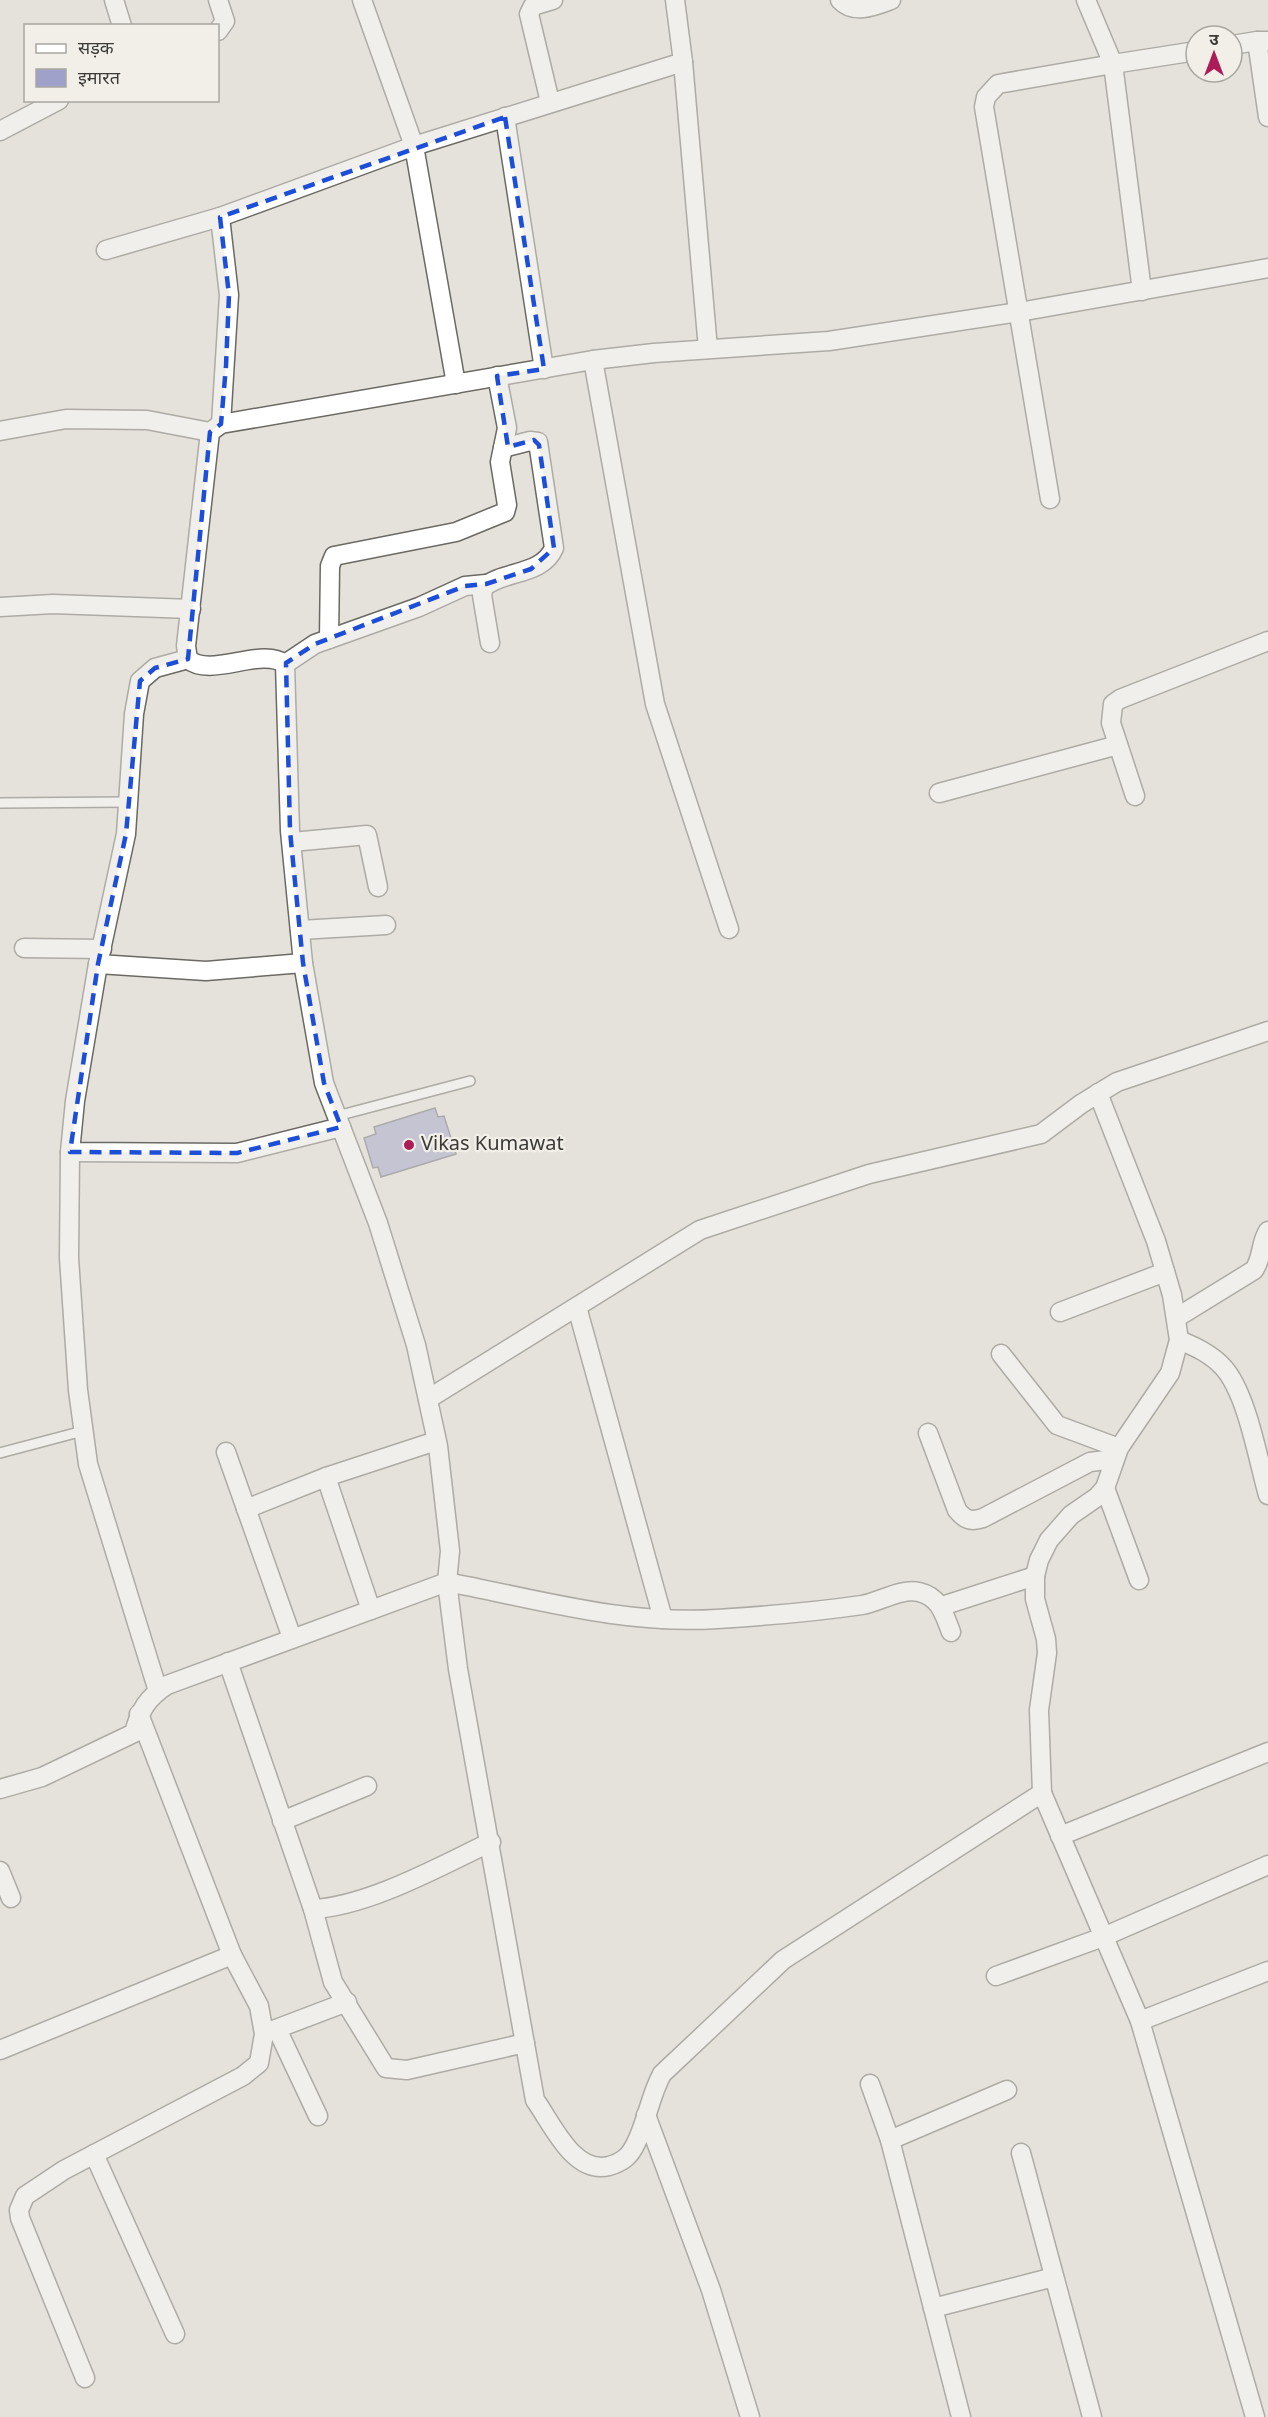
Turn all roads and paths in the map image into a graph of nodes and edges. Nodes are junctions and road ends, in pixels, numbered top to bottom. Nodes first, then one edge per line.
1 (114, 0) edge
2 (218, 0) edge
3 (362, 0) edge
4 (553, 0) edge
5 (675, 0) edge
6 (840, 0) edge
7 (891, 0) edge
8 (1086, 0) edge
9 (121, 24) edge
10 (219, 30) edge
11 (1263, 41) edge
12 (1244, 43) edge
13 (1184, 53) edge
14 (683, 62) junction
15 (1113, 64) junction
16 (55, 102) edge
17 (550, 102) junction
18 (505, 117) junction
19 (1268, 117) edge
20 (0, 131) edge
21 (414, 146) junction
22 (220, 217) junction
23 (106, 250) dead end
24 (1268, 268) edge
25 (1142, 291) junction
26 (1019, 312) junction
27 (708, 349) junction
28 (592, 360) junction
29 (544, 369) junction
30 (498, 376) junction
31 (456, 384) junction
32 (216, 428) junction
33 (0, 431) edge
34 (503, 448) junction
35 (1050, 499) dead end
36 (486, 584) junction
37 (0, 607) edge
38 (191, 609) junction
39 (329, 639) junction
40 (1268, 641) edge
41 (490, 643) dead end
42 (188, 659) junction
43 (285, 664) junction
44 (1118, 745) junction
45 (939, 793) dead end
46 (1135, 796) dead end
47 (128, 802) junction
48 (0, 803) edge
49 (292, 842) junction
50 (378, 887) dead end
51 (386, 925) dead end
52 (729, 929) dead end
53 (300, 930) junction
54 (24, 948) dead end
55 (100, 956) junction
56 (303, 963) junction
57 (1268, 1031) edge
58 (470, 1081) dead end
59 (1098, 1093) junction
60 (339, 1121) junction
61 (70, 1152) junction
62 (1268, 1231) edge
63 (1165, 1272) junction
64 (577, 1307) junction
65 (1060, 1312) dead end
66 (1176, 1318) junction
67 (1179, 1340) junction
68 (1001, 1354) dead end
69 (428, 1399) junction
70 (83, 1431) junction
71 (928, 1432) dead end
72 (436, 1440) junction
73 (226, 1452) dead end
74 (0, 1453) edge
75 (1116, 1453) junction
76 (326, 1477) junction
77 (1105, 1488) junction
78 (1268, 1495) edge
79 (246, 1509) junction
80 (1035, 1576) junction
81 (1139, 1580) dead end
82 (447, 1582) junction
83 (942, 1606) junction
84 (370, 1610) junction
85 (663, 1619) junction
86 (951, 1632) dead end
87 (292, 1638) junction
88 (228, 1662) junction
89 (158, 1691) junction
90 (139, 1714) junction
91 (1268, 1752) edge
92 (367, 1786) dead end
93 (0, 1789) edge
94 (1042, 1793) junction
95 (282, 1821) junction
96 (1060, 1836) junction
97 (491, 1842) junction
98 (1268, 1865) edge
99 (0, 1871) edge
100 (11, 1898) dead end
101 (312, 1910) junction
102 (1103, 1936) junction
103 (232, 1955) junction
104 (1268, 1971) edge
105 (996, 1976) dead end
106 (347, 2002) junction
107 (1140, 2021) junction
108 (271, 2031) junction
109 (525, 2043) junction
110 (0, 2050) edge
111 (870, 2084) dead end
112 (1007, 2090) dead end
113 (646, 2115) junction
114 (318, 2116) dead end
115 (890, 2140) junction
116 (1021, 2153) dead end
117 (94, 2154) junction
118 (1054, 2277) junction
119 (933, 2308) junction
120 (175, 2334) dead end
121 (85, 2378) dead end
122 (750, 2417) edge
123 (961, 2417) edge
124 (1092, 2417) edge
125 (1256, 2417) edge

1 - 9 street
2 - 10 street
3 - 21 street
4 - 17 street
5 - 14 street
6 - 7 street
8 - 15 street
11 - 12 street
11 - 19 street
13 - 15 street
14 - 17 street
14 - 27 street
15 - 25 street
15 - 26 street
16 - 20 street
17 - 18 street
18 - 21 street
18 - 29 street
21 - 22 street
21 - 31 street
22 - 23 street
22 - 32 street
24 - 25 street
25 - 26 street
26 - 27 street
26 - 35 street
27 - 28 street
28 - 29 street
28 - 52 street
29 - 30 street
30 - 31 street
30 - 34 street
31 - 32 street
32 - 33 street
32 - 38 street
34 - 36 street
34 - 39 street
36 - 39 street
36 - 41 street
37 - 38 street
38 - 42 street
39 - 43 street
40 - 44 street
42 - 43 street
42 - 47 street
43 - 49 street
44 - 45 street
44 - 46 street
47 - 48 lane
47 - 55 street
49 - 50 street
49 - 53 street
51 - 53 street
53 - 56 street
54 - 55 street
55 - 56 street
55 - 61 street
56 - 60 street
57 - 59 street
58 - 60 lane
59 - 63 street
59 - 64 street
60 - 61 street
60 - 69 street
61 - 70 street
62 - 66 street
63 - 65 street
63 - 66 street
64 - 69 street
64 - 85 street
66 - 67 street
67 - 75 street
67 - 78 street
68 - 75 street
69 - 72 street
70 - 74 lane
70 - 89 street
71 - 75 street
72 - 76 street
72 - 82 street
73 - 79 street
75 - 77 street
76 - 79 street
76 - 84 street
77 - 80 street
77 - 81 street
79 - 87 street
80 - 83 street
80 - 94 street
82 - 84 street
82 - 85 street
82 - 97 street
83 - 85 street
83 - 86 street
84 - 87 street
87 - 88 street
88 - 89 street
88 - 95 street
89 - 90 street
90 - 93 street
90 - 103 street
91 - 96 street
92 - 95 street
94 - 96 street
94 - 113 street
95 - 101 street
96 - 102 street
97 - 101 street
97 - 109 street
98 - 102 street
99 - 100 street
101 - 106 street
102 - 105 street
102 - 107 street
103 - 108 street
103 - 110 street
104 - 107 street
106 - 108 street
106 - 109 street
107 - 125 street
108 - 114 street
108 - 117 street
109 - 113 street
111 - 115 street
112 - 115 street
113 - 122 street
115 - 119 street
116 - 118 street
117 - 120 street
117 - 121 street
118 - 119 street
118 - 124 street
119 - 123 street

